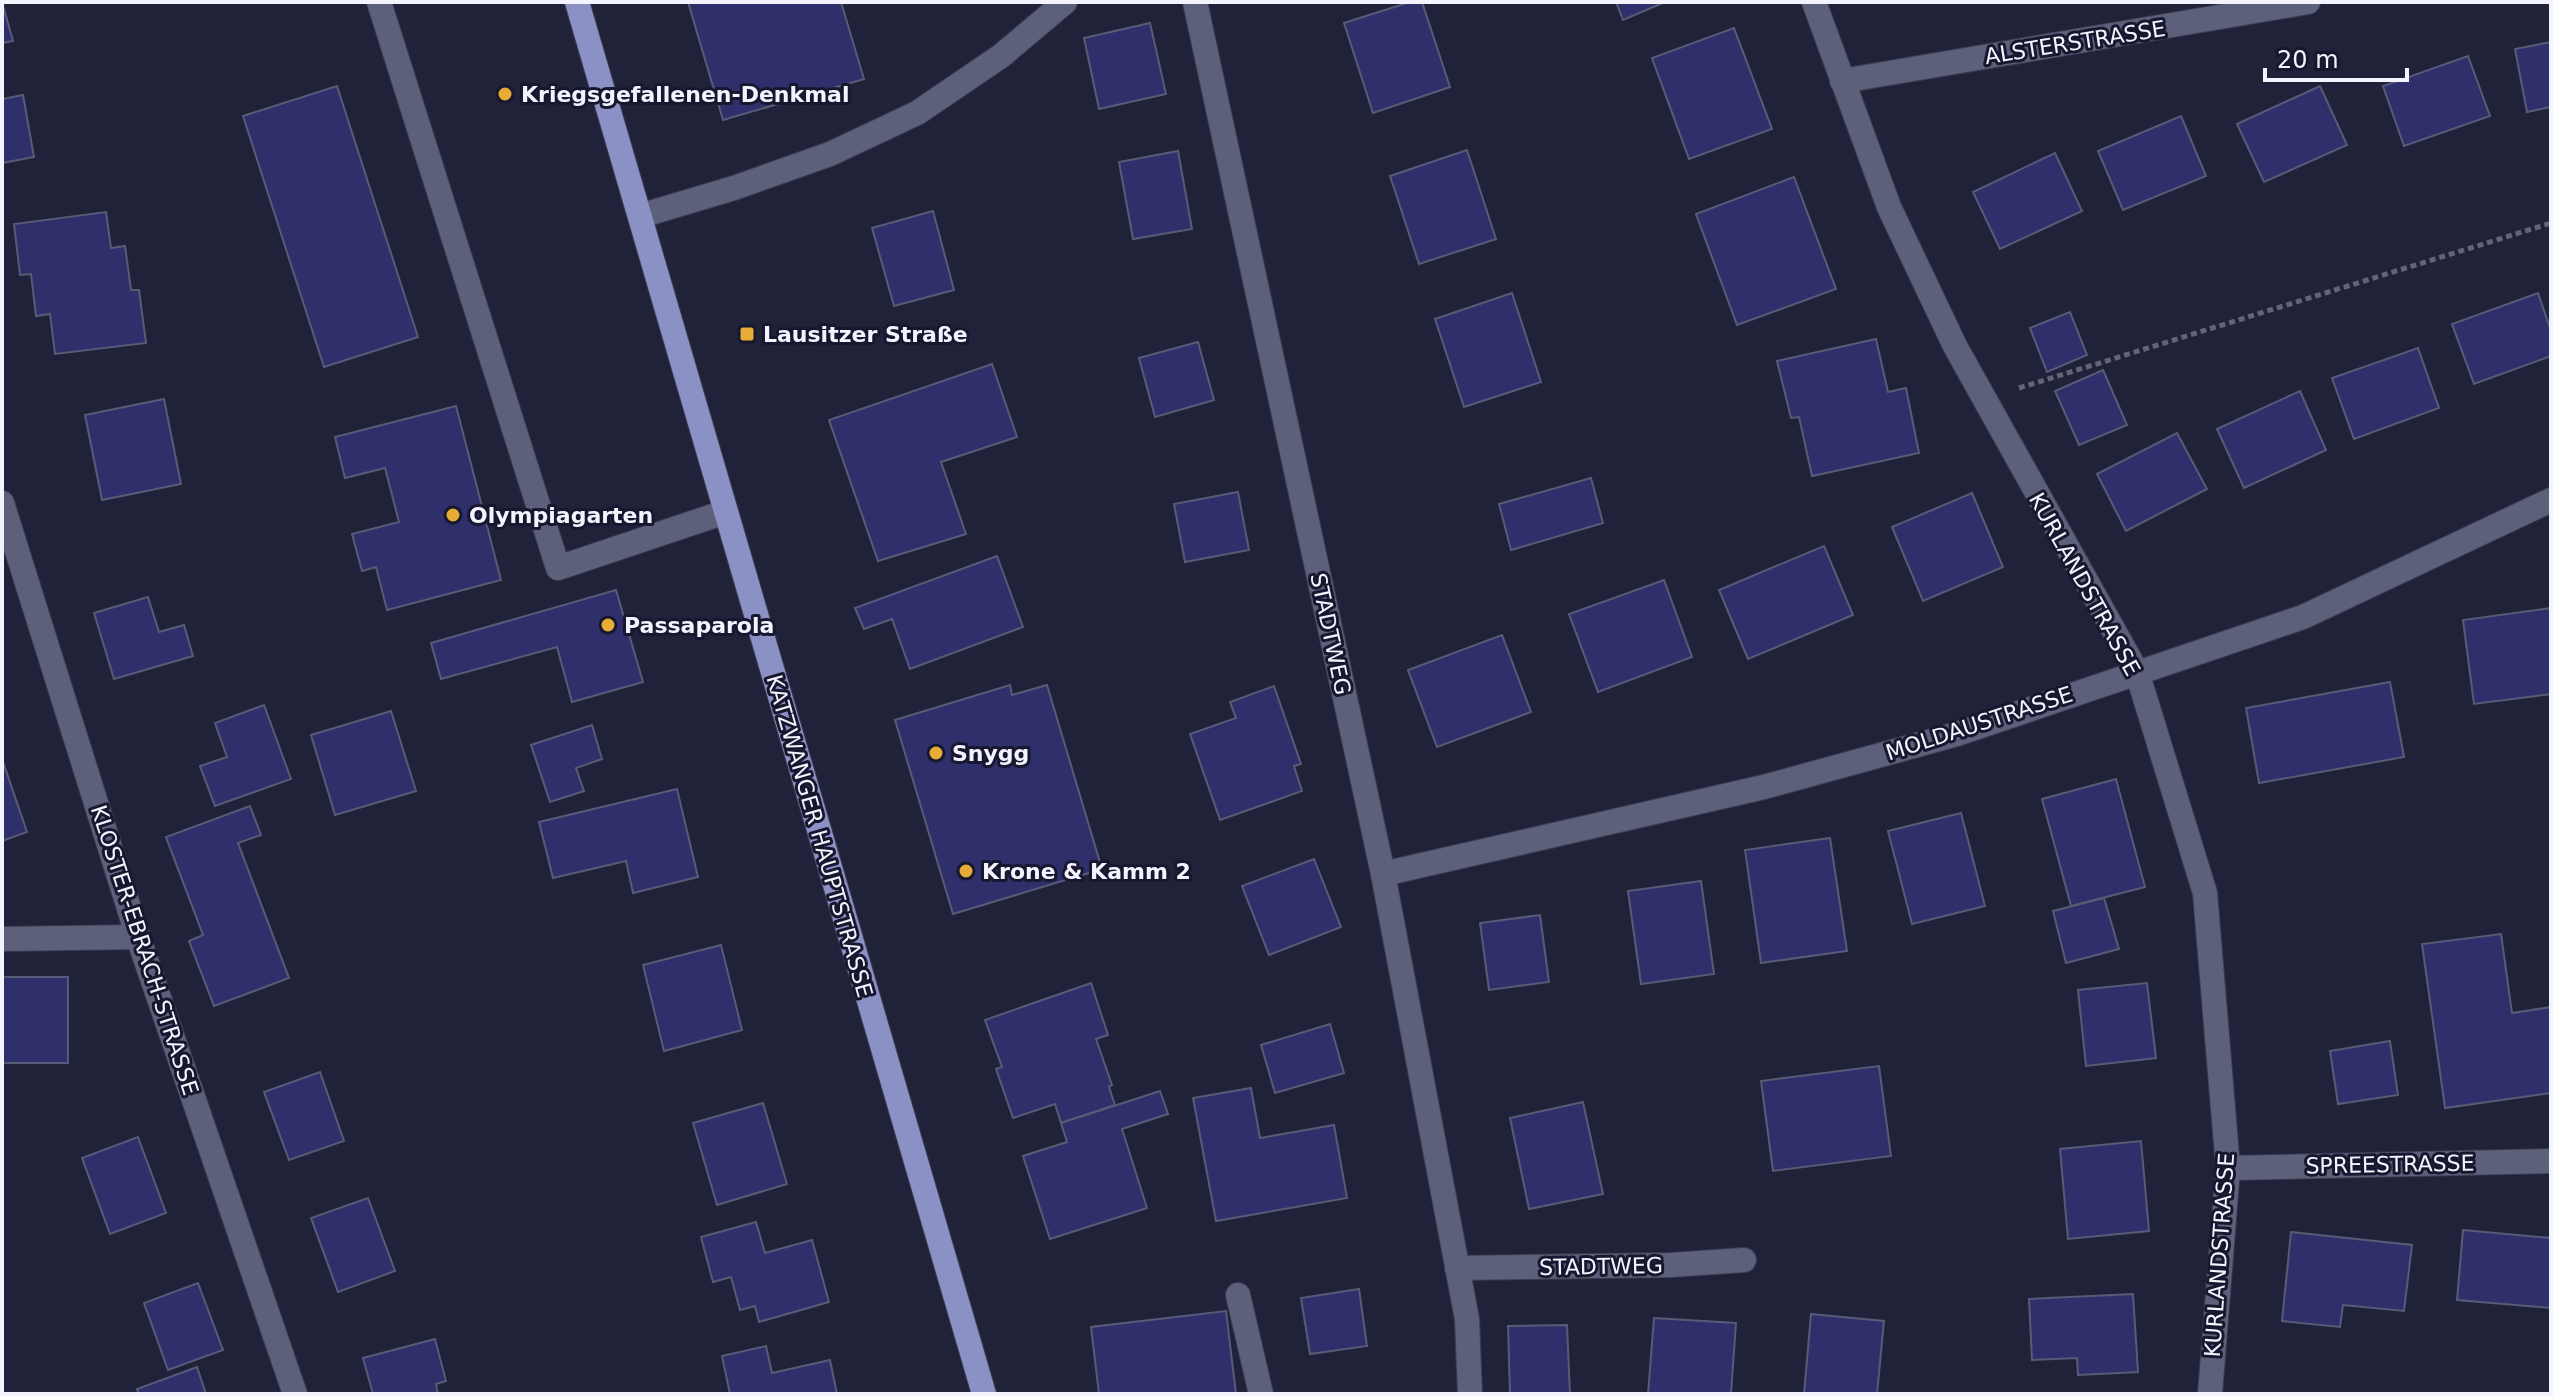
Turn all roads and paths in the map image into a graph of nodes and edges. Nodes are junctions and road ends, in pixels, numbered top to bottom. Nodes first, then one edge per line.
1 (379, 2) edge
2 (577, 2) edge
3 (1065, 2) edge
4 (1195, 2) edge
5 (1814, 2) edge
6 (2308, 2) edge
7 (1842, 81) junction
8 (640, 216) junction
9 (2551, 223) edge
10 (1983, 399) junction
11 (2551, 500) edge
12 (2, 503) edge
13 (725, 512) junction
14 (2137, 672) junction
15 (1383, 874) junction
16 (138, 937) junction
17 (2, 939) edge
18 (2551, 1161) edge
19 (2228, 1168) junction
20 (1744, 1260) dead end
21 (1457, 1268) junction
22 (1238, 1295) dead end
23 (295, 1394) edge
24 (984, 1394) edge
25 (1261, 1394) edge
26 (1470, 1394) edge
27 (2210, 1394) edge

1 - 13 street
2 - 8 main road, KATZWANGER HAUPTSTRASSE
3 - 8 street
4 - 15 street, STADTWEG
5 - 7 street, KURLANDSTRASSE
6 - 7 street, ALSTERSTRASSE
7 - 10 street, KURLANDSTRASSE
8 - 13 main road, KATZWANGER HAUPTSTRASSE
9 - 10 path
10 - 14 street, KURLANDSTRASSE
11 - 14 street, MOLDAUSTRASSE
12 - 16 street, KLOSTER-EBRACH-STRASSE
13 - 24 main road, KATZWANGER HAUPTSTRASSE
14 - 15 street, MOLDAUSTRASSE
14 - 19 street, KURLANDSTRASSE
15 - 21 street, STADTWEG
16 - 17 street
16 - 23 street, KLOSTER-EBRACH-STRASSE
18 - 19 street, SPREESTRASSE
19 - 27 street, KURLANDSTRASSE
20 - 21 street, STADTWEG
21 - 26 street, STADTWEG
22 - 25 street

